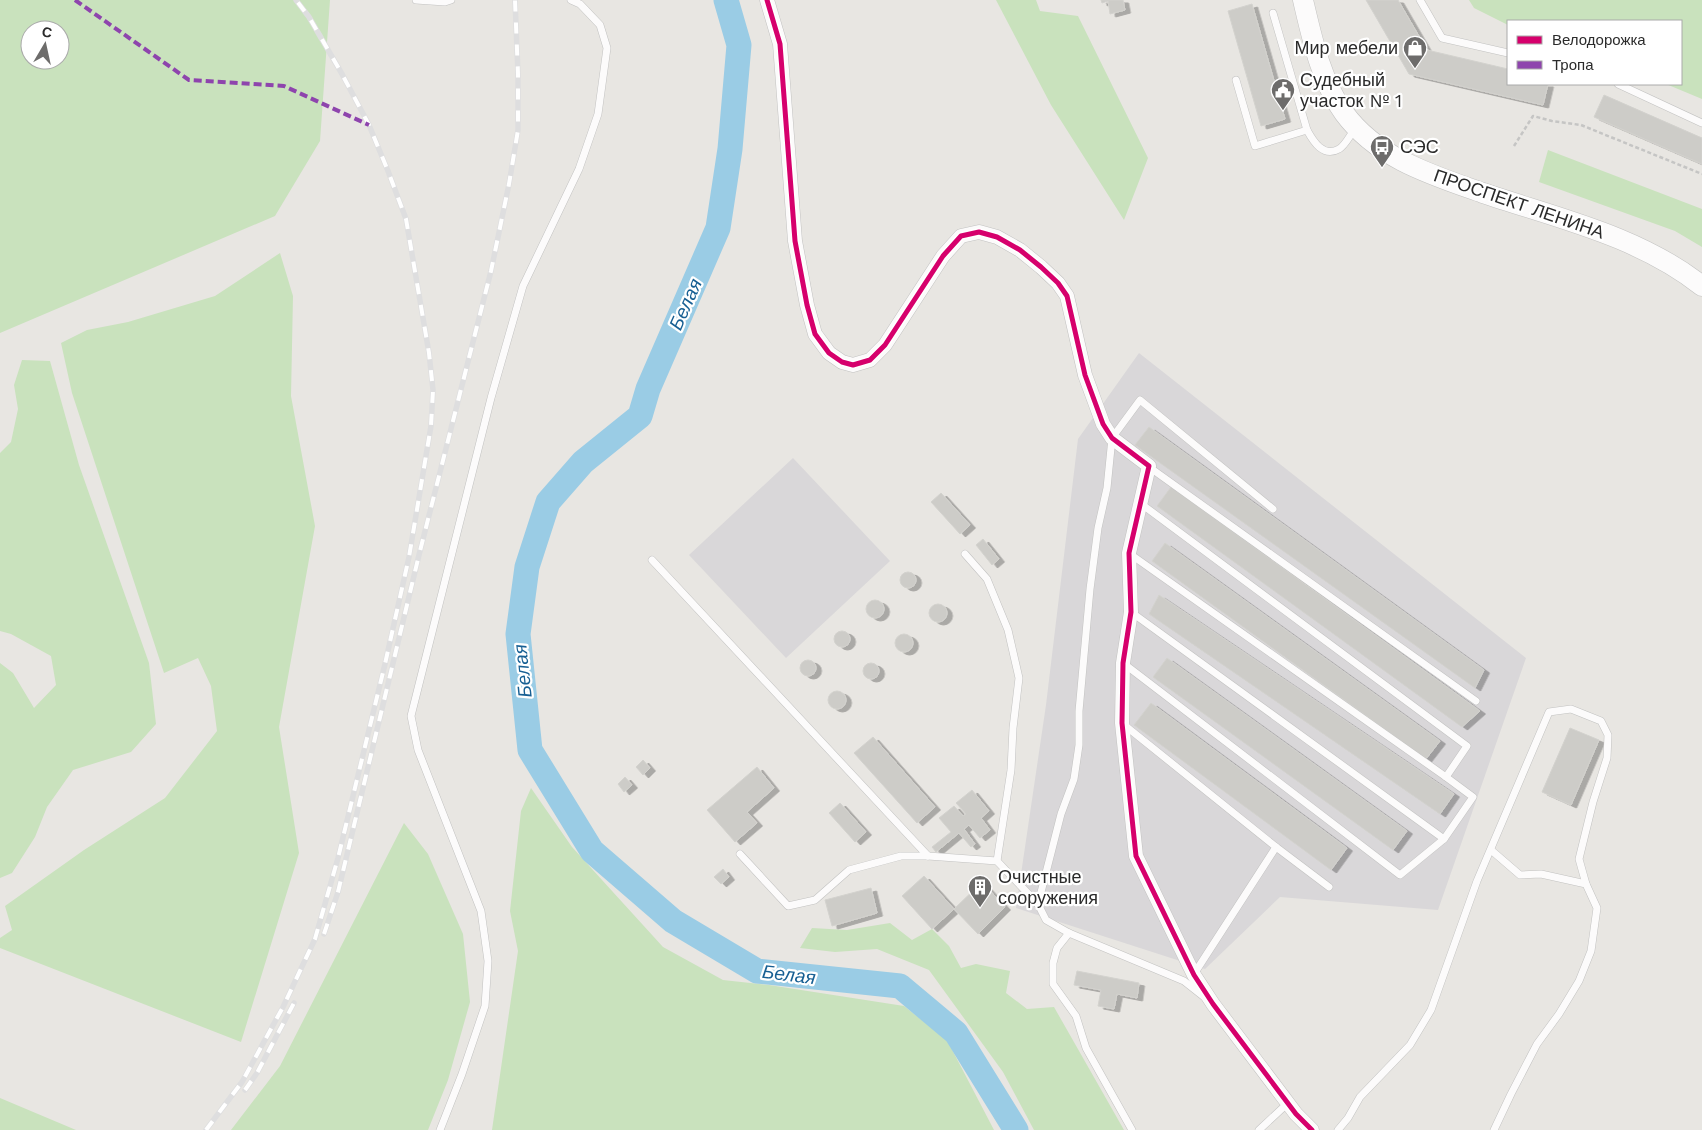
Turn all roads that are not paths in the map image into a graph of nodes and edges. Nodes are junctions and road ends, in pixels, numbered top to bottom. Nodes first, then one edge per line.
1 (416, 0) edge
2 (451, 0) edge
3 (571, 0) edge
4 (767, 0) edge
5 (1303, 0) edge
6 (1420, 0) edge
7 (1273, 13) dead end
8 (1507, 53) edge
9 (1236, 80) dead end
10 (1620, 85) edge
11 (1702, 123) edge
12 (1356, 128) junction
13 (1307, 130) junction
14 (1702, 286) edge
15 (1112, 438) junction
16 (1149, 466) junction
17 (1139, 502) junction
18 (1273, 510) dead end
19 (1129, 553) junction
20 (965, 554) dead end
21 (652, 560) dead end
22 (1131, 612) junction
23 (1123, 663) junction
24 (1476, 701) dead end
25 (1122, 723) junction
26 (1446, 777) junction
27 (1444, 839) junction
28 (1276, 847) junction
29 (1491, 850) junction
30 (740, 854) dead end
31 (928, 856) junction
32 (997, 861) junction
33 (1586, 884) junction
34 (1328, 887) dead end
35 (1038, 904) junction
36 (1069, 933) junction
37 (1194, 975) junction
38 (1213, 1004) junction
39 (1288, 1102) junction
40 (440, 1130) edge
41 (1132, 1130) edge
42 (1259, 1130) edge
43 (1312, 1130) edge
44 (1338, 1130) edge
45 (1494, 1130) edge

1 - 2 lane
3 - 40 lane
4 - 15 street
5 - 12 main road, ПРОСПЕКТ ЛЕНИНА
6 - 8 lane
7 - 13 lane
9 - 13 lane
10 - 11 lane
12 - 13 lane
12 - 14 main road, ПРОСПЕКТ ЛЕНИНА
15 - 16 street
15 - 18 lane
15 - 35 lane
16 - 17 street
16 - 24 lane
17 - 19 street
17 - 26 lane
19 - 22 street
19 - 26 lane
20 - 32 lane
21 - 31 lane
22 - 23 street
22 - 27 lane
23 - 25 street
23 - 27 lane
25 - 28 lane
25 - 37 street
26 - 27 lane
28 - 34 lane
28 - 37 lane
29 - 33 lane
29 - 33 lane
29 - 44 lane
30 - 31 lane
31 - 32 lane
32 - 35 lane
33 - 45 lane
35 - 36 lane
36 - 38 lane
36 - 41 lane
37 - 38 street
38 - 39 street
39 - 42 lane
39 - 43 street

